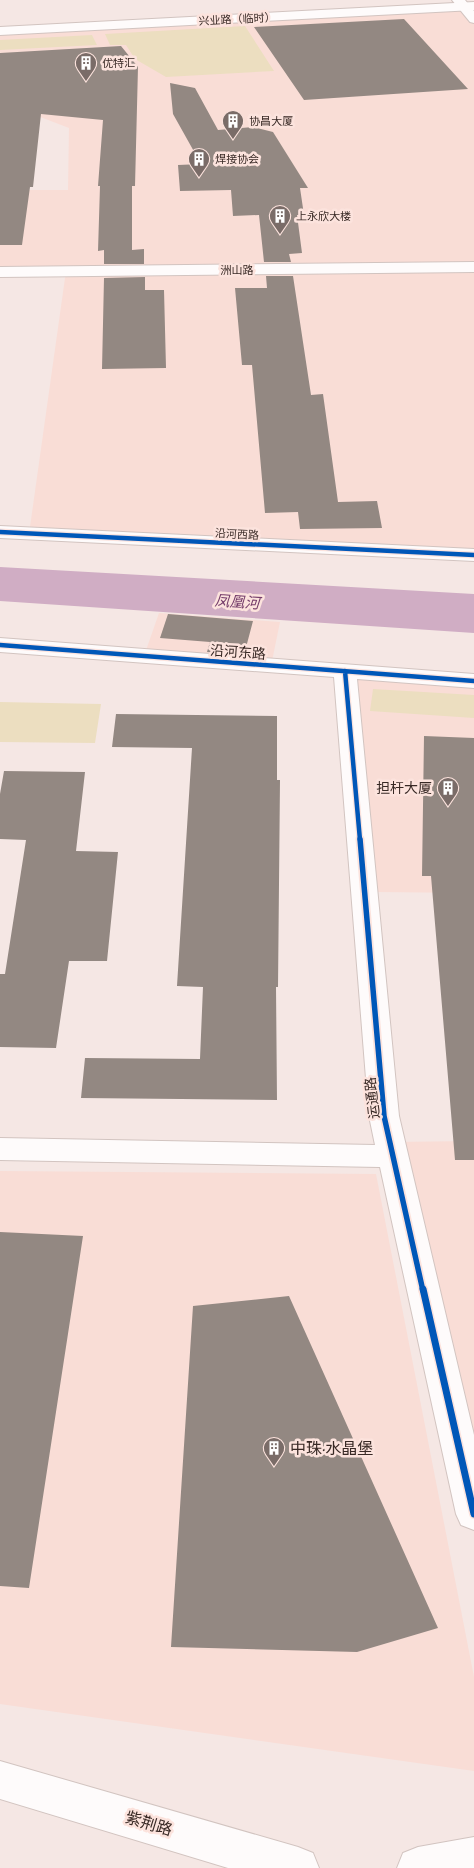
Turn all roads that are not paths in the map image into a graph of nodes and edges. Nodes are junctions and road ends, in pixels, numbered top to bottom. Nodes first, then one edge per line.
1 (465, 4) edge
2 (474, 19) edge
3 (0, 31) edge
4 (474, 267) edge
5 (0, 272) edge
6 (0, 532) edge
7 (474, 555) edge
8 (0, 645) edge
9 (345, 671) junction
10 (474, 681) edge
11 (0, 1149) edge
12 (393, 1156) junction
13 (474, 1514) edge
14 (0, 1780) edge
15 (474, 1858) edge
16 (298, 1868) edge
17 (418, 1868) edge

1 - 2 street
1 - 3 street, 兴业路（临时）
4 - 5 street, 洲山路
6 - 7 street, 沿河西路
8 - 9 street, 沿河东路
9 - 10 street, 沿河东路
9 - 12 street, 运通路
11 - 12 street
12 - 13 street, 运通路
14 - 16 street, 紫荆路
15 - 17 street

